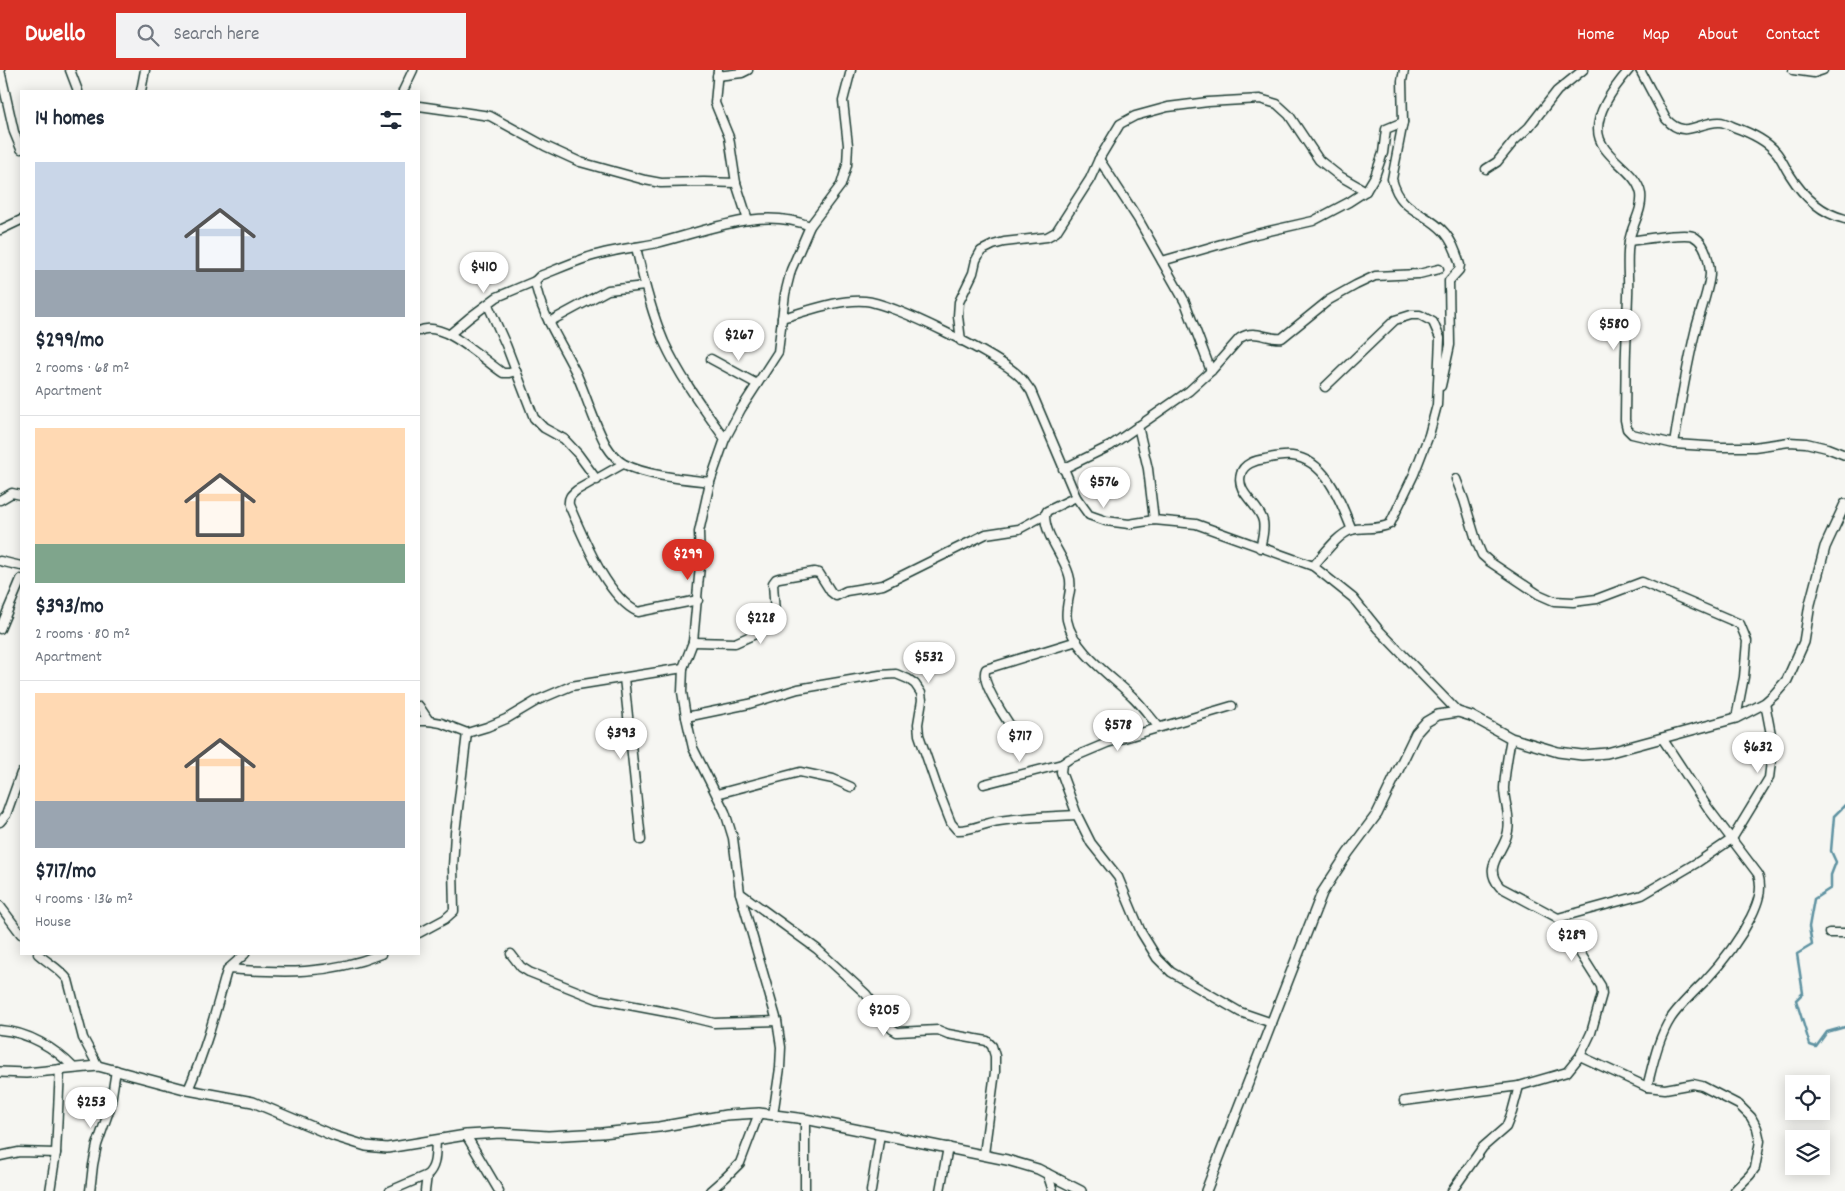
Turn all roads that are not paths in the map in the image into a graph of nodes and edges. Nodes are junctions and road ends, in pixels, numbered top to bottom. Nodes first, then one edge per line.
1 (0, 70) edge
2 (70, 70) edge
3 (145, 70) edge
4 (414, 70) edge
5 (748, 70) edge
6 (851, 70) edge
7 (1402, 70) edge
8 (1583, 70) edge
9 (1630, 70) edge
10 (1640, 70) edge
11 (1794, 70) edge
12 (1823, 70) edge
13 (718, 73) edge
14 (78, 90) edge
15 (141, 90) edge
16 (404, 90) edge
17 (420, 106) edge
18 (1403, 122) junction
19 (20, 147) edge
20 (1099, 160) junction
21 (1486, 169) dead end
22 (736, 183) junction
23 (1366, 191) junction
24 (1845, 219) edge
25 (20, 220) edge
26 (748, 220) junction
27 (810, 226) junction
28 (0, 230) edge
29 (1629, 241) junction
30 (636, 247) junction
31 (1162, 261) junction
32 (1439, 269) dead end
33 (535, 281) junction
34 (645, 286) junction
35 (488, 305) junction
36 (782, 318) junction
37 (549, 322) junction
38 (420, 330) edge
39 (450, 334) junction
40 (961, 341) junction
41 (711, 359) dead end
42 (516, 371) junction
43 (1211, 371) junction
44 (758, 384) junction
45 (1325, 387) dead end
46 (1437, 405) junction
47 (1138, 426) junction
48 (725, 439) junction
49 (1674, 444) junction
50 (1845, 454) edge
51 (623, 464) junction
52 (1064, 469) junction
53 (1456, 479) dead end
54 (597, 480) junction
55 (710, 482) junction
56 (20, 495) edge
57 (1076, 497) junction
58 (0, 500) edge
59 (1845, 504) edge
60 (1045, 515) junction
61 (1154, 520) junction
62 (1352, 530) junction
63 (1260, 548) junction
64 (0, 562) edge
65 (20, 566) edge
66 (1313, 566) junction
67 (20, 581) edge
68 (698, 600) junction
69 (0, 629) edge
70 (1077, 641) junction
71 (693, 642) junction
72 (683, 668) junction
73 (624, 678) junction
74 (1765, 703) junction
75 (1232, 706) dead end
76 (420, 708) edge
77 (1458, 712) junction
78 (686, 717) junction
79 (1736, 718) junction
80 (420, 721) edge
81 (429, 721) junction
82 (1011, 727) dead end
83 (1159, 727) junction
84 (467, 732) junction
85 (1511, 738) junction
86 (1662, 738) junction
87 (1062, 764) junction
88 (20, 776) edge
89 (984, 784) dead end
90 (851, 787) dead end
91 (717, 794) junction
92 (1077, 815) junction
93 (0, 822) edge
94 (1732, 838) junction
95 (641, 840) dead end
96 (740, 893) junction
97 (0, 906) edge
98 (1558, 918) junction
99 (420, 932) edge
100 (1829, 932) dead end
101 (20, 933) edge
102 (1845, 933) edge
103 (511, 954) dead end
104 (39, 955) edge
105 (243, 955) edge
106 (378, 955) edge
107 (228, 969) junction
108 (777, 1021) junction
109 (1272, 1023) junction
110 (0, 1030) edge
111 (1580, 1056) junction
112 (98, 1066) junction
113 (74, 1068) junction
114 (60, 1069) junction
115 (116, 1070) junction
116 (0, 1072) edge
117 (1519, 1086) junction
118 (1647, 1087) junction
119 (188, 1090) junction
120 (1404, 1101) dead end
121 (759, 1113) junction
122 (772, 1115) junction
123 (805, 1119) junction
124 (880, 1134) junction
125 (466, 1135) junction
126 (436, 1140) junction
127 (948, 1147) junction
128 (56, 1153) junction
129 (984, 1154) junction
130 (0, 1156) edge
131 (1047, 1173) junction
132 (427, 1175) junction
133 (1735, 1190) edge
134 (50, 1191) edge
135 (90, 1191) edge
136 (390, 1191) edge
137 (425, 1191) edge
138 (499, 1191) edge
139 (710, 1191) edge
140 (805, 1191) edge
141 (871, 1191) edge
142 (940, 1191) edge
143 (1052, 1191) edge
144 (1081, 1191) edge
145 (1206, 1191) edge
146 (1452, 1191) edge

1 - 19 street
2 - 14 street
3 - 15 street
4 - 16 street
5 - 13 street
6 - 27 street
7 - 18 street
8 - 21 street
9 - 29 street
10 - 24 street
11 - 12 street
13 - 22 street
17 - 22 street
18 - 23 street
18 - 46 street
20 - 23 street
20 - 31 street
20 - 40 street
22 - 26 street
23 - 31 street
25 - 28 street
26 - 27 street
26 - 30 street
27 - 36 street
29 - 49 street
29 - 49 street
30 - 33 street
30 - 34 street
31 - 43 street
32 - 43 street
33 - 35 street
33 - 37 street
34 - 37 street
34 - 48 street
35 - 39 street
35 - 42 street
36 - 40 street
36 - 44 street
37 - 51 street
38 - 39 street
39 - 42 street
40 - 52 street
41 - 44 street
42 - 54 street
43 - 47 street
44 - 48 street
45 - 46 street
46 - 62 street
47 - 52 street
47 - 61 street
48 - 55 street
49 - 50 street
51 - 54 street
51 - 55 street
52 - 57 street
53 - 79 street
54 - 68 street
55 - 68 street
56 - 58 street
57 - 60 street
57 - 61 street
59 - 74 street
60 - 70 street
60 - 71 street
61 - 63 street
62 - 63 street
62 - 66 street
63 - 66 street
64 - 65 street
66 - 77 street
67 - 69 street
68 - 71 street
70 - 82 street
70 - 83 street
71 - 72 street
72 - 73 street
72 - 78 street
73 - 84 street
73 - 95 street
74 - 79 street
74 - 94 street
75 - 83 street
76 - 81 street
77 - 85 street
77 - 109 street
78 - 91 street
78 - 92 street
79 - 86 street
80 - 81 street
81 - 84 street
83 - 87 street
84 - 99 street
85 - 86 street
85 - 98 street
86 - 94 street
87 - 89 street
87 - 92 street
88 - 93 street
90 - 91 street
91 - 96 street
92 - 109 street
94 - 98 street
94 - 118 street
96 - 108 street
96 - 129 street
97 - 101 street
98 - 111 street
100 - 102 street
103 - 108 street
104 - 112 street
105 - 107 street
106 - 107 street
107 - 119 street
108 - 122 street
109 - 145 street
110 - 113 street
111 - 117 street
111 - 118 street
112 - 113 street
112 - 115 street
113 - 114 street
114 - 116 street
114 - 128 street
115 - 119 street
115 - 135 street
117 - 120 street
117 - 146 street
118 - 133 street
119 - 126 street
121 - 122 street
121 - 125 street
121 - 139 street
122 - 123 street
123 - 124 street
123 - 140 street
124 - 127 street
124 - 141 street
125 - 126 street
125 - 138 street
126 - 132 street
127 - 129 street
127 - 142 street
128 - 130 street
128 - 134 street
129 - 131 street
131 - 143 street
131 - 144 street
132 - 136 street
132 - 137 street

